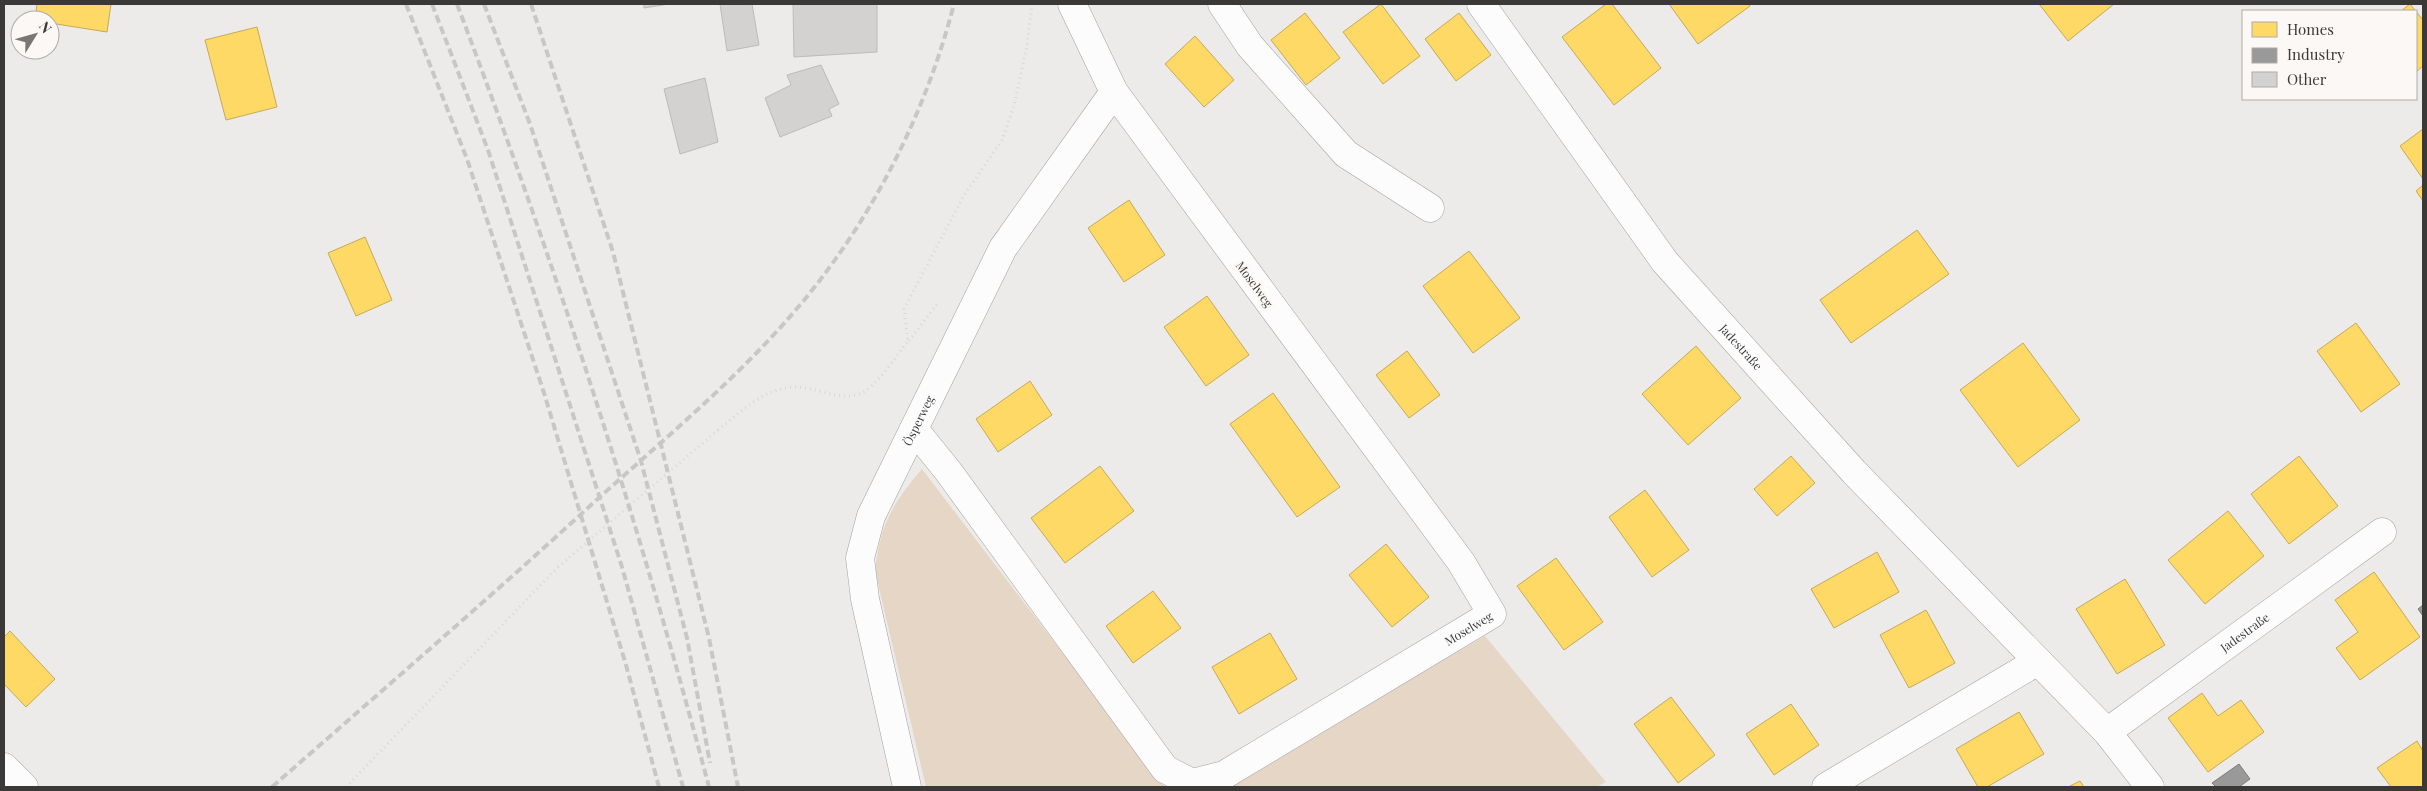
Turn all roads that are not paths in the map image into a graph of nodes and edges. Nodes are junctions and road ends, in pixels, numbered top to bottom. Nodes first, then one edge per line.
1 (1072, 4) edge
2 (1222, 4) edge
3 (1481, 4) edge
4 (1114, 92) junction
5 (1430, 208) dead end
6 (914, 429) junction
7 (2382, 532) dead end
8 (2038, 661) junction
9 (2106, 732) junction
10 (4, 767) edge
11 (24, 787) edge
12 (907, 787) edge
13 (1826, 787) edge
14 (2150, 787) edge

1 - 4 street, Moselweg
2 - 5 street
3 - 8 street, Jadestraße
4 - 6 street, Ösperweg
4 - 6 street, Moselweg
6 - 12 street, Ösperweg
7 - 9 street, Jadestraße
8 - 9 street, Jadestraße
8 - 13 street
9 - 14 street, Jadestraße
10 - 11 street

